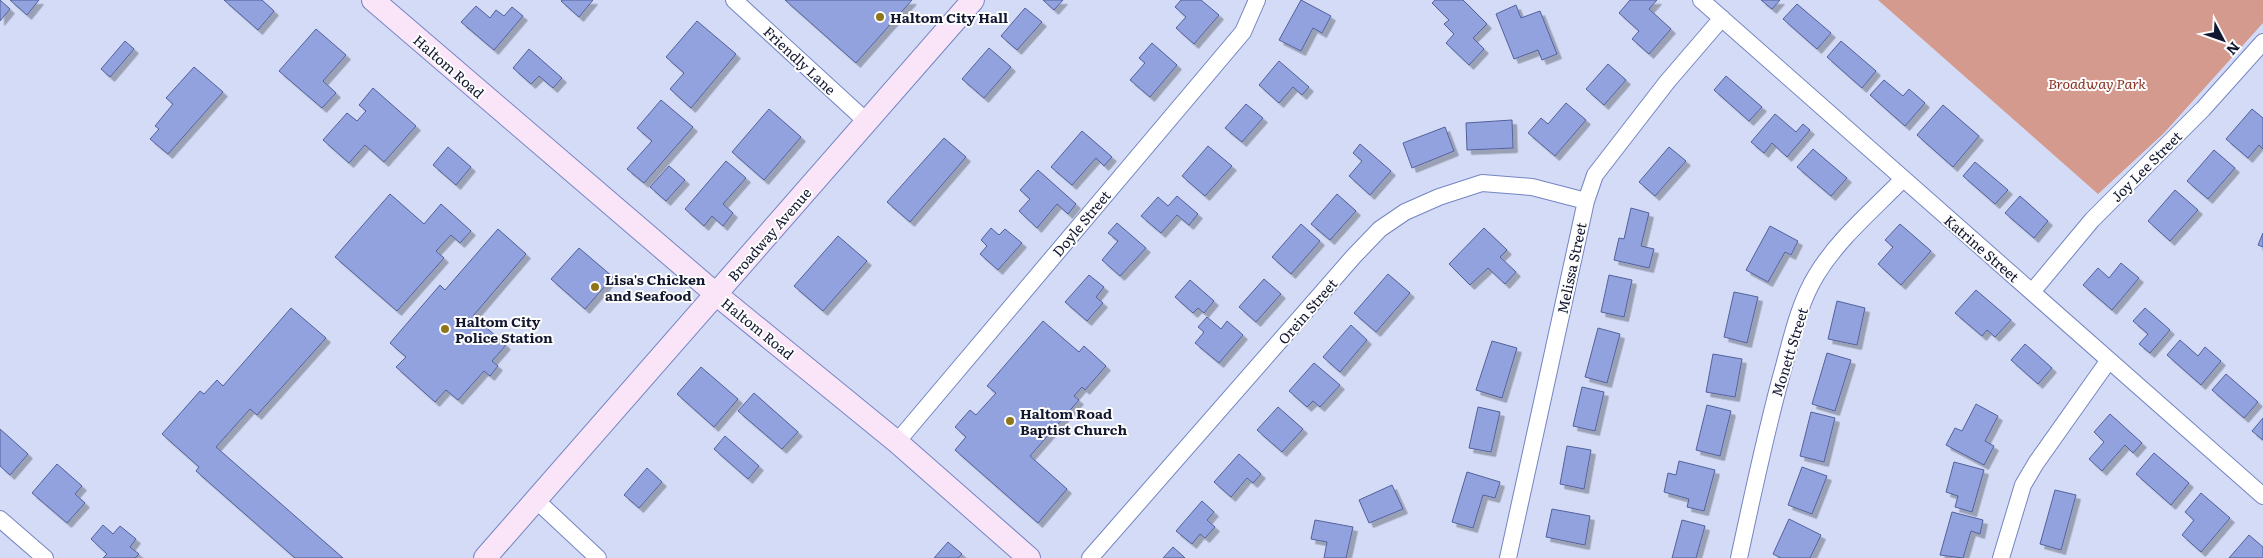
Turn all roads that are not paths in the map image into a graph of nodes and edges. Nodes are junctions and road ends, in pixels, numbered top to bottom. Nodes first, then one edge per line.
1 (373, 0) edge
2 (734, 0) edge
3 (973, 0) edge
4 (1257, 0) edge
5 (1701, 0) edge
6 (1722, 18) junction
7 (2263, 42) edge
8 (866, 121) junction
9 (1903, 178) junction
10 (1586, 200) junction
11 (2032, 292) junction
12 (717, 295) junction
13 (2109, 360) junction
14 (897, 442) junction
15 (2263, 496) edge
16 (536, 500) junction
17 (0, 519) edge
18 (45, 558) edge
19 (485, 558) edge
20 (598, 558) edge
21 (1029, 558) edge
22 (1090, 558) edge
23 (1508, 558) edge
24 (1739, 558) edge
25 (2001, 558) edge

1 - 12 main road, Haltom Road
2 - 8 street, Friendly Lane
3 - 8 main road, Broadway Avenue
4 - 14 street, Doyle Street
5 - 6 street, Katrine Street
6 - 9 street, Katrine Street
6 - 10 street, Melissa Street
7 - 11 street, Joy Lee Street
8 - 12 main road, Broadway Avenue
9 - 11 street, Katrine Street
9 - 24 street, Monett Street
10 - 22 street, Orein Street
10 - 23 street, Melissa Street
11 - 13 street, Katrine Street
12 - 14 main road, Haltom Road
12 - 16 main road, Broadway Avenue
13 - 15 street, Katrine Street
13 - 25 street
14 - 21 main road, Haltom Road
16 - 19 main road, Broadway Avenue
16 - 20 street
17 - 18 street

